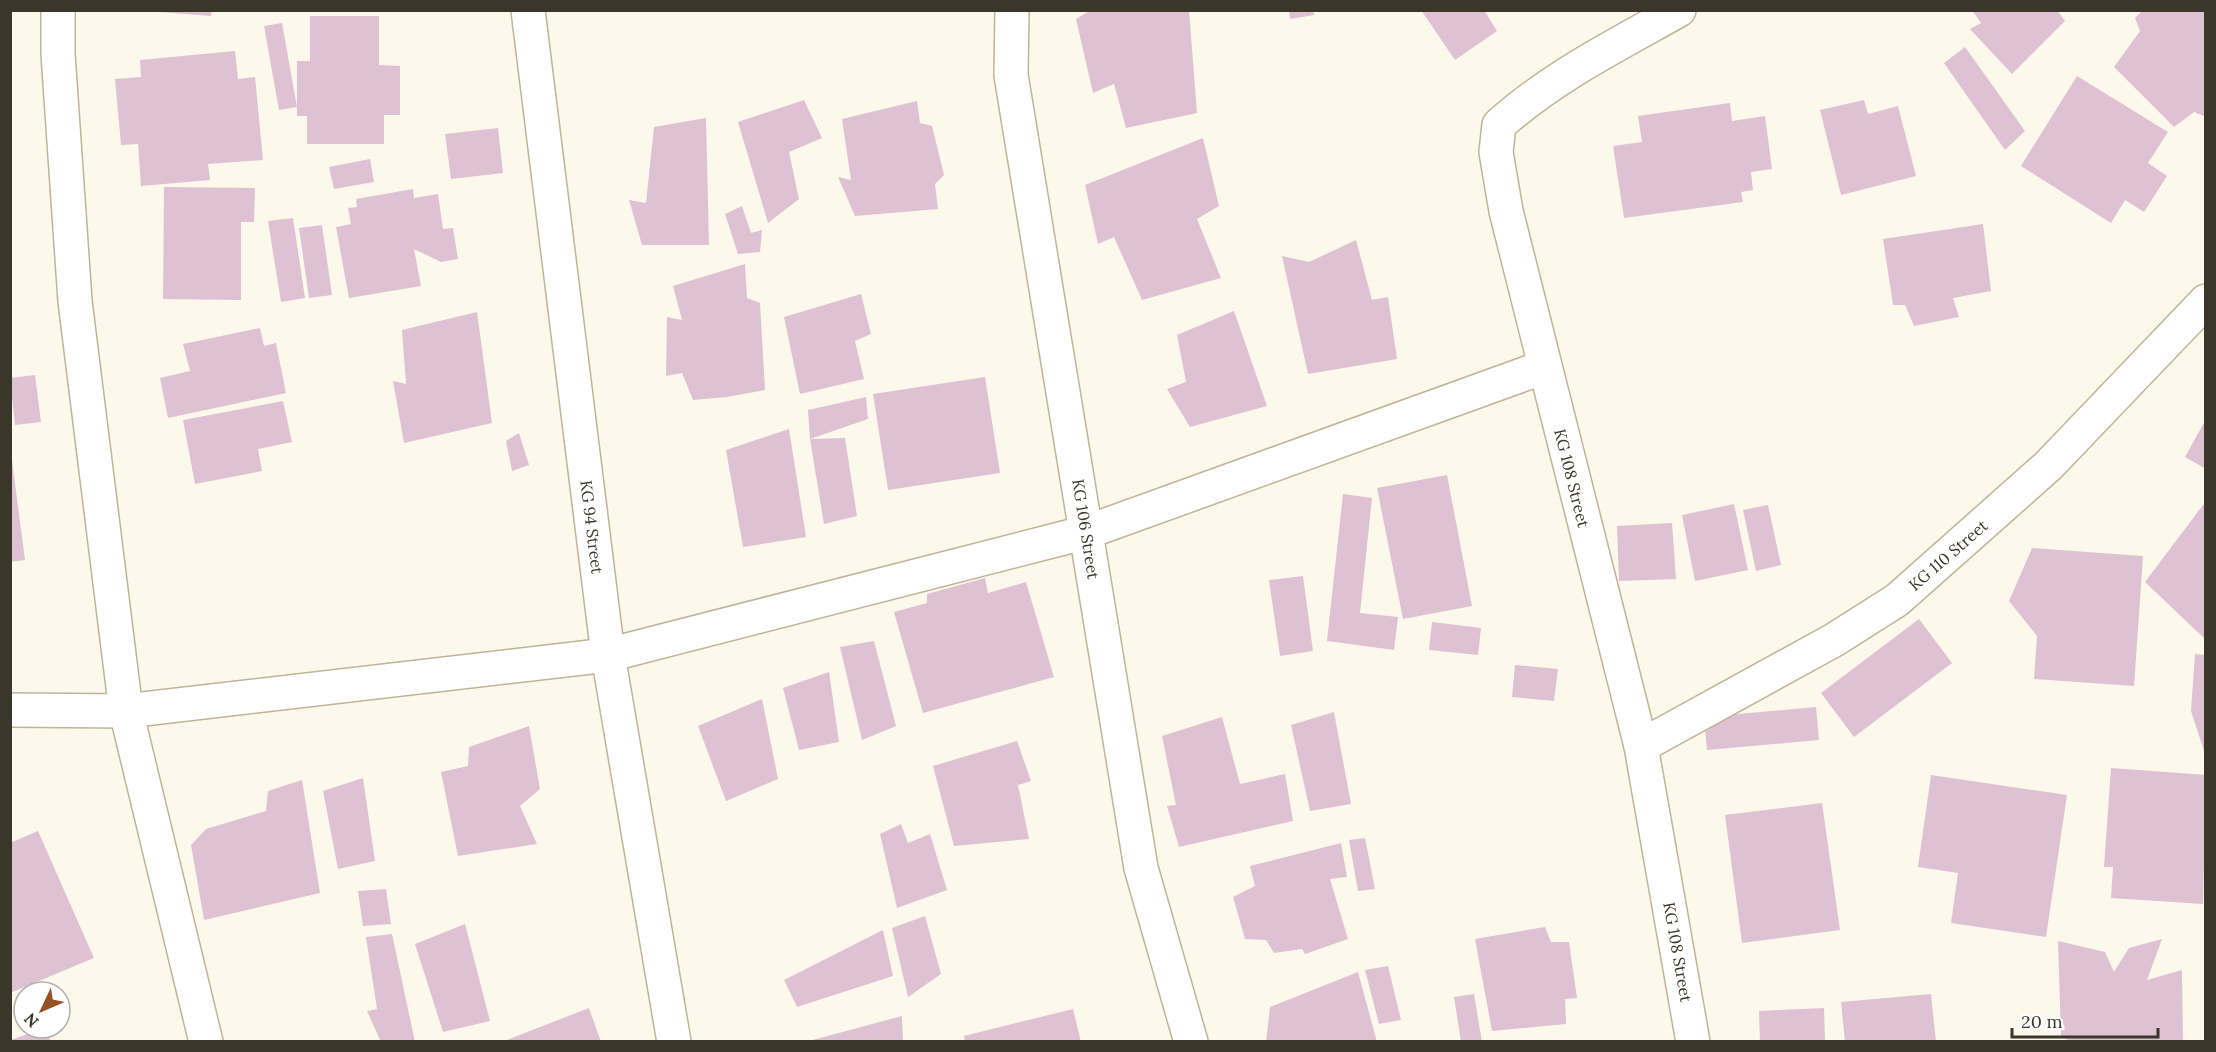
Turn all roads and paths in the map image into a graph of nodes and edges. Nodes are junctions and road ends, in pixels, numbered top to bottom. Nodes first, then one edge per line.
1 (58, 10) edge
2 (528, 10) edge
3 (1012, 10) edge
4 (1679, 10) edge
5 (2205, 301) edge
6 (1544, 367) junction
7 (1087, 532) junction
8 (608, 655) junction
9 (10, 710) edge
10 (126, 711) junction
11 (1641, 746) junction
12 (206, 1041) edge
13 (674, 1041) edge
14 (1191, 1041) edge
15 (1693, 1041) edge

1 - 10 street
2 - 8 street, KG 94 Street
3 - 7 street, KG 106 Street
4 - 6 street, KG 108 Street
5 - 11 street, KG 110 Street
6 - 7 street
6 - 11 street, KG 108 Street
7 - 8 street
7 - 14 street, KG 106 Street
8 - 10 street
8 - 13 street, KG 94 Street
9 - 10 street
10 - 12 street
11 - 15 street, KG 108 Street

